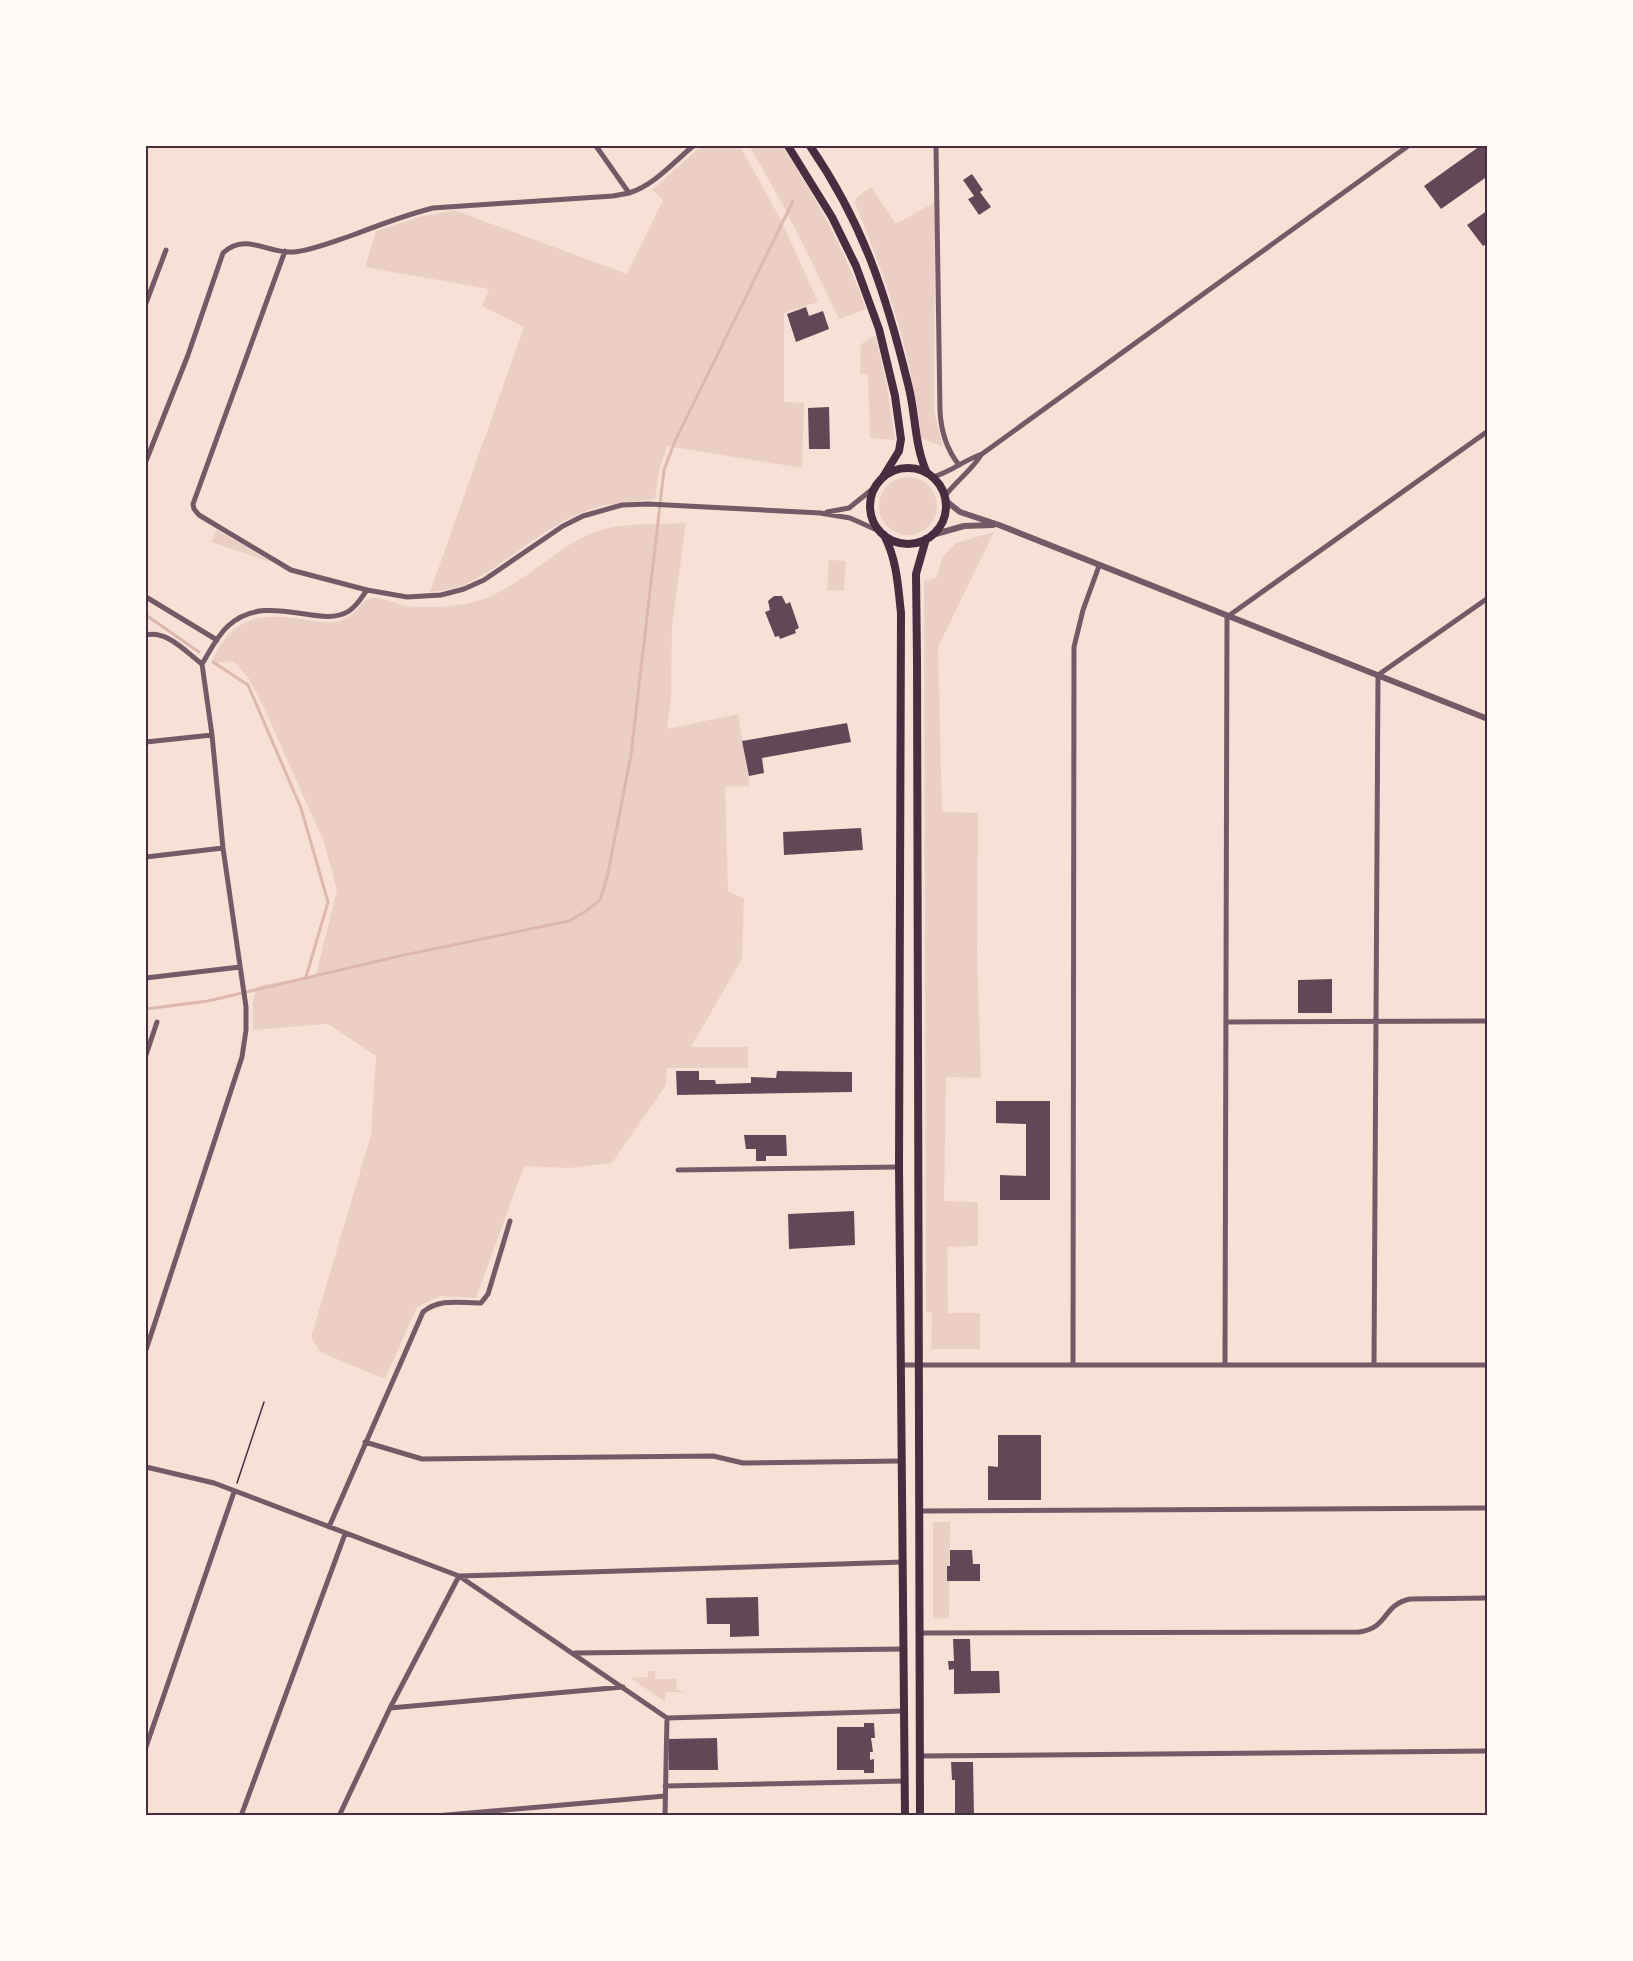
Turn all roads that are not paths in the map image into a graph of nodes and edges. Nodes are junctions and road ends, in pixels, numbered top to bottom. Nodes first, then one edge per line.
1 (596, 146) edge
2 (693, 146) edge
3 (788, 146) edge
4 (810, 146) edge
5 (938, 146) edge
6 (1408, 146) edge
7 (628, 193) junction
8 (166, 250) dead end
9 (285, 251) junction
10 (146, 303) edge
11 (1488, 431) edge
12 (982, 454) junction
13 (146, 461) edge
14 (959, 465) junction
15 (930, 475) junction
16 (883, 477) junction
17 (875, 487) junction
18 (945, 498) junction
19 (820, 513) junction
20 (999, 525) junction
21 (881, 533) junction
22 (929, 537) junction
23 (1099, 566) junction
24 (367, 590) junction
25 (146, 597) edge
26 (1488, 598) edge
27 (1227, 617) junction
28 (146, 635) edge
29 (217, 640) junction
30 (202, 664) junction
31 (1378, 675) junction
32 (1488, 719) edge
33 (212, 735) junction
34 (146, 742) edge
35 (223, 848) junction
36 (146, 856) edge
37 (240, 967) junction
38 (146, 978) edge
39 (1376, 1020) junction
40 (1488, 1021) edge
41 (157, 1022) dead end
42 (1226, 1022) junction
43 (146, 1055) edge
44 (898, 1167) junction
45 (678, 1170) dead end
46 (510, 1221) dead end
47 (146, 1350) edge
48 (900, 1365) junction
49 (919, 1365) junction
50 (1073, 1365) junction
51 (1225, 1365) junction
52 (1374, 1365) junction
53 (1488, 1365) edge
54 (365, 1442) junction
55 (901, 1461) junction
56 (146, 1467) edge
57 (234, 1492) junction
58 (1488, 1508) edge
59 (920, 1512) junction
60 (328, 1527) junction
61 (345, 1534) junction
62 (903, 1562) junction
63 (459, 1576) junction
64 (1488, 1598) edge
65 (921, 1633) junction
66 (903, 1648) junction
67 (574, 1653) junction
68 (623, 1687) junction
69 (390, 1708) junction
70 (904, 1711) junction
71 (667, 1718) junction
72 (146, 1747) edge
73 (1488, 1751) edge
74 (919, 1756) junction
75 (905, 1781) junction
76 (665, 1786) junction
77 (665, 1796) junction
78 (241, 1815) edge
79 (339, 1815) edge
80 (435, 1815) edge
81 (665, 1815) edge
82 (905, 1815) edge
83 (920, 1815) edge

1 - 7 street
2 - 7 street
3 - 16 main road
4 - 15 main road
5 - 14 street
6 - 12 street
7 - 9 street
8 - 10 street
9 - 13 street
9 - 24 street
11 - 27 street
12 - 14 street
12 - 18 street
14 - 15 street
15 - 16 main road
15 - 18 main road
16 - 17 main road
17 - 19 street
17 - 21 main road
18 - 20 street
18 - 22 main road
19 - 21 street
19 - 24 street
20 - 22 street
20 - 23 street
21 - 22 main road
21 - 44 main road
22 - 49 main road
23 - 27 street
23 - 50 street
24 - 29 street
25 - 29 street
26 - 31 street
27 - 31 street
27 - 42 street
28 - 30 street
29 - 30 street
30 - 33 street
31 - 32 street
31 - 39 street
33 - 34 street
33 - 35 street
35 - 36 street
35 - 37 street
37 - 38 street
37 - 47 street
39 - 40 street
39 - 42 street
39 - 52 street
41 - 43 street
42 - 51 street
44 - 45 street
44 - 48 main road
46 - 54 street
48 - 49 street
48 - 55 main road
49 - 50 street
49 - 59 main road
50 - 51 street
51 - 52 street
52 - 53 street
54 - 55 street
54 - 60 street
55 - 62 main road
56 - 57 street
57 - 60 street
57 - 72 street
58 - 59 street
59 - 65 main road
60 - 61 street
61 - 63 street
61 - 78 street
62 - 63 street
62 - 66 main road
63 - 67 street
63 - 69 street
64 - 65 street
65 - 74 main road
66 - 67 street
66 - 70 main road
67 - 68 street
68 - 69 street
68 - 71 street
69 - 79 street
70 - 71 street
70 - 75 main road
71 - 76 street
73 - 74 street
74 - 83 main road
75 - 76 street
75 - 82 main road
76 - 77 street
77 - 80 street
77 - 81 street

